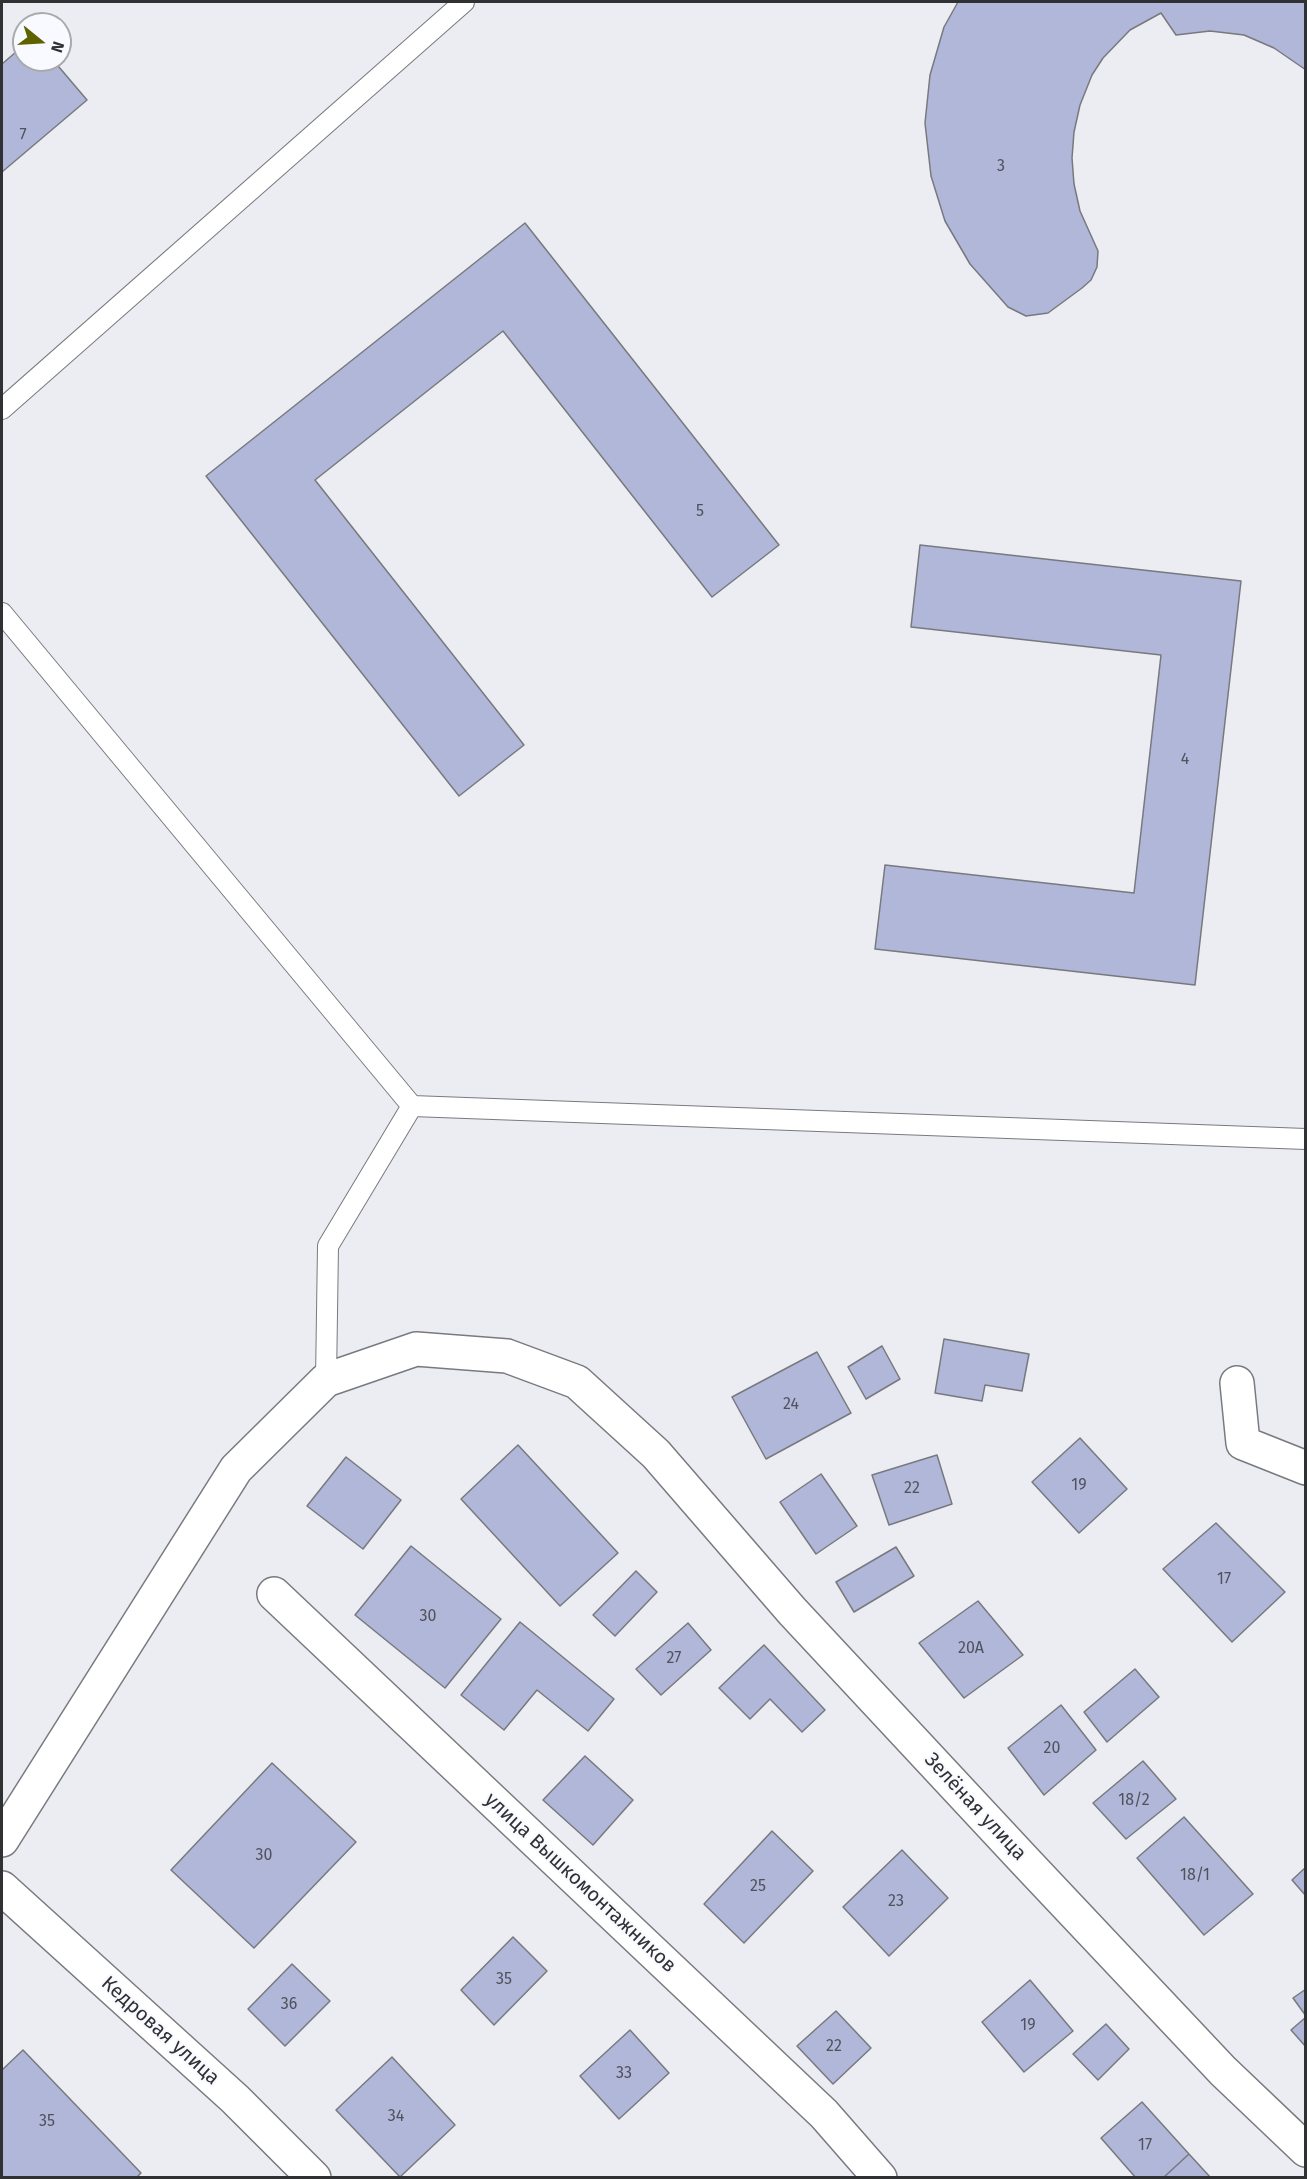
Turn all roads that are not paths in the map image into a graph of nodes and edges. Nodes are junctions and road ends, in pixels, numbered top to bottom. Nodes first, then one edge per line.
1 (464, 2) edge
2 (2, 409) edge
3 (2, 614) edge
4 (412, 1106) junction
5 (1305, 1139) edge
6 (326, 1380) junction
7 (1237, 1383) dead end
8 (1305, 1468) edge
9 (274, 1594) dead end
10 (2, 1840) edge
11 (2, 1888) edge
12 (1305, 2150) edge
13 (314, 2178) edge
14 (880, 2178) edge

1 - 2 lane
3 - 4 lane
4 - 5 lane
4 - 6 lane
6 - 10 street
6 - 12 street, Зелёная улица
7 - 8 street
9 - 14 street, улица Вышкомонтажников
11 - 13 street, Кедровая улица

